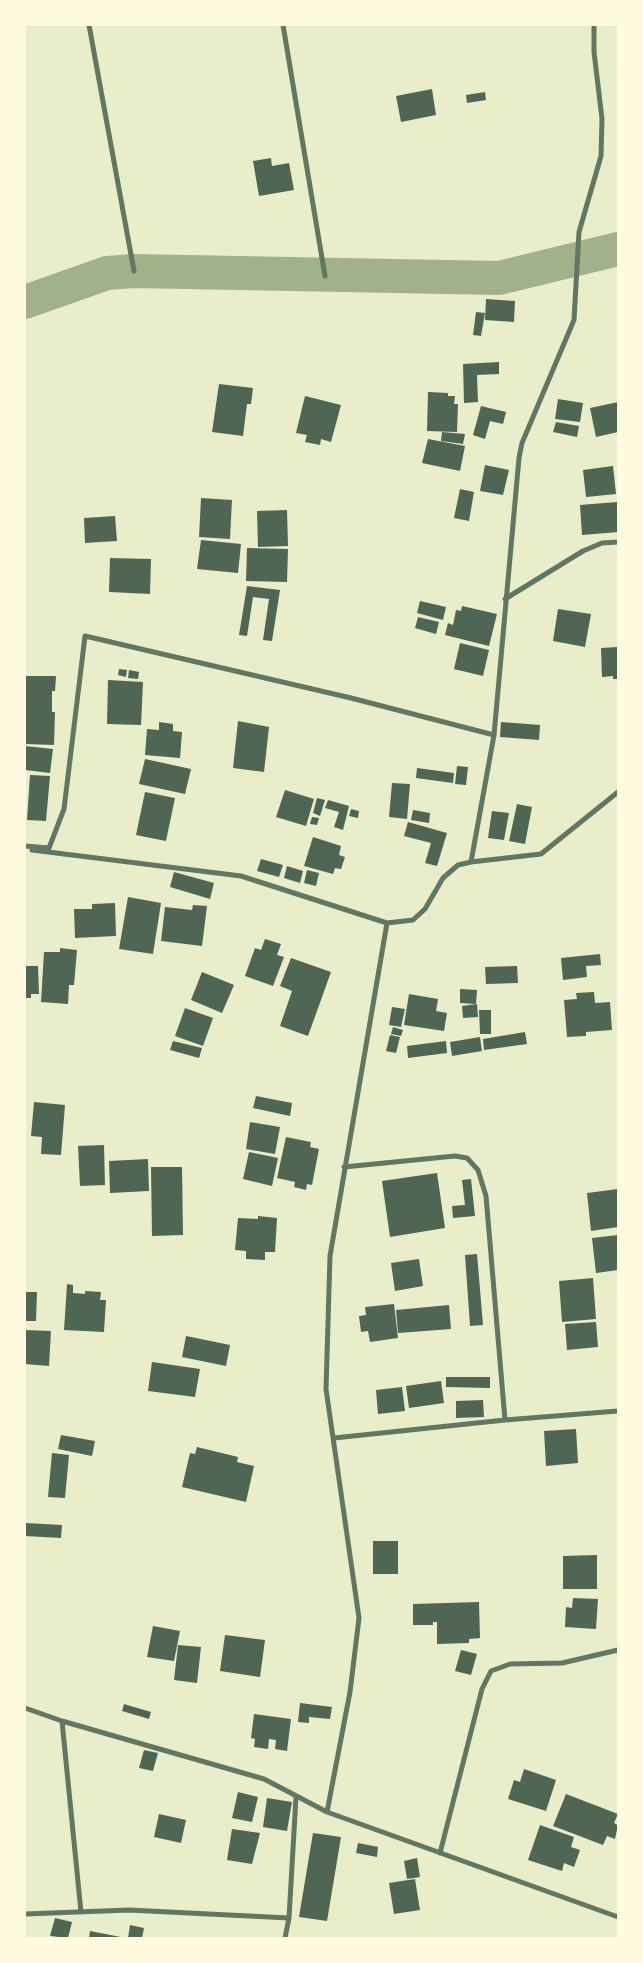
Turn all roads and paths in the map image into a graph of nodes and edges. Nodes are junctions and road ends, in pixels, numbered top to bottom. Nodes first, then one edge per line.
1 (89, 25) edge
2 (283, 25) edge
3 (594, 25) edge
4 (134, 271) dead end
5 (325, 276) dead end
6 (618, 542) edge
7 (505, 599) junction
8 (494, 735) junction
9 (618, 792) edge
10 (25, 848) edge
11 (471, 862) junction
12 (387, 923) junction
13 (344, 1167) junction
14 (618, 1410) edge
15 (505, 1420) junction
16 (334, 1438) junction
17 (618, 1650) edge
18 (25, 1708) edge
19 (62, 1721) junction
20 (296, 1797) junction
21 (327, 1812) junction
22 (440, 1853) junction
23 (81, 1912) junction
24 (25, 1914) edge
25 (618, 1917) edge
26 (289, 1918) junction
27 (285, 1938) edge

1 - 4 street
2 - 5 street
3 - 7 street
6 - 7 street
7 - 8 street
8 - 10 street
8 - 11 street
9 - 11 street
10 - 12 street
11 - 12 street
12 - 13 street
13 - 15 street
13 - 16 street
14 - 15 street
15 - 16 street
16 - 21 street
17 - 22 street
18 - 19 street
19 - 20 street
19 - 23 street
20 - 21 street
20 - 26 street
21 - 22 street
22 - 25 street
23 - 24 street
23 - 26 street
26 - 27 street

